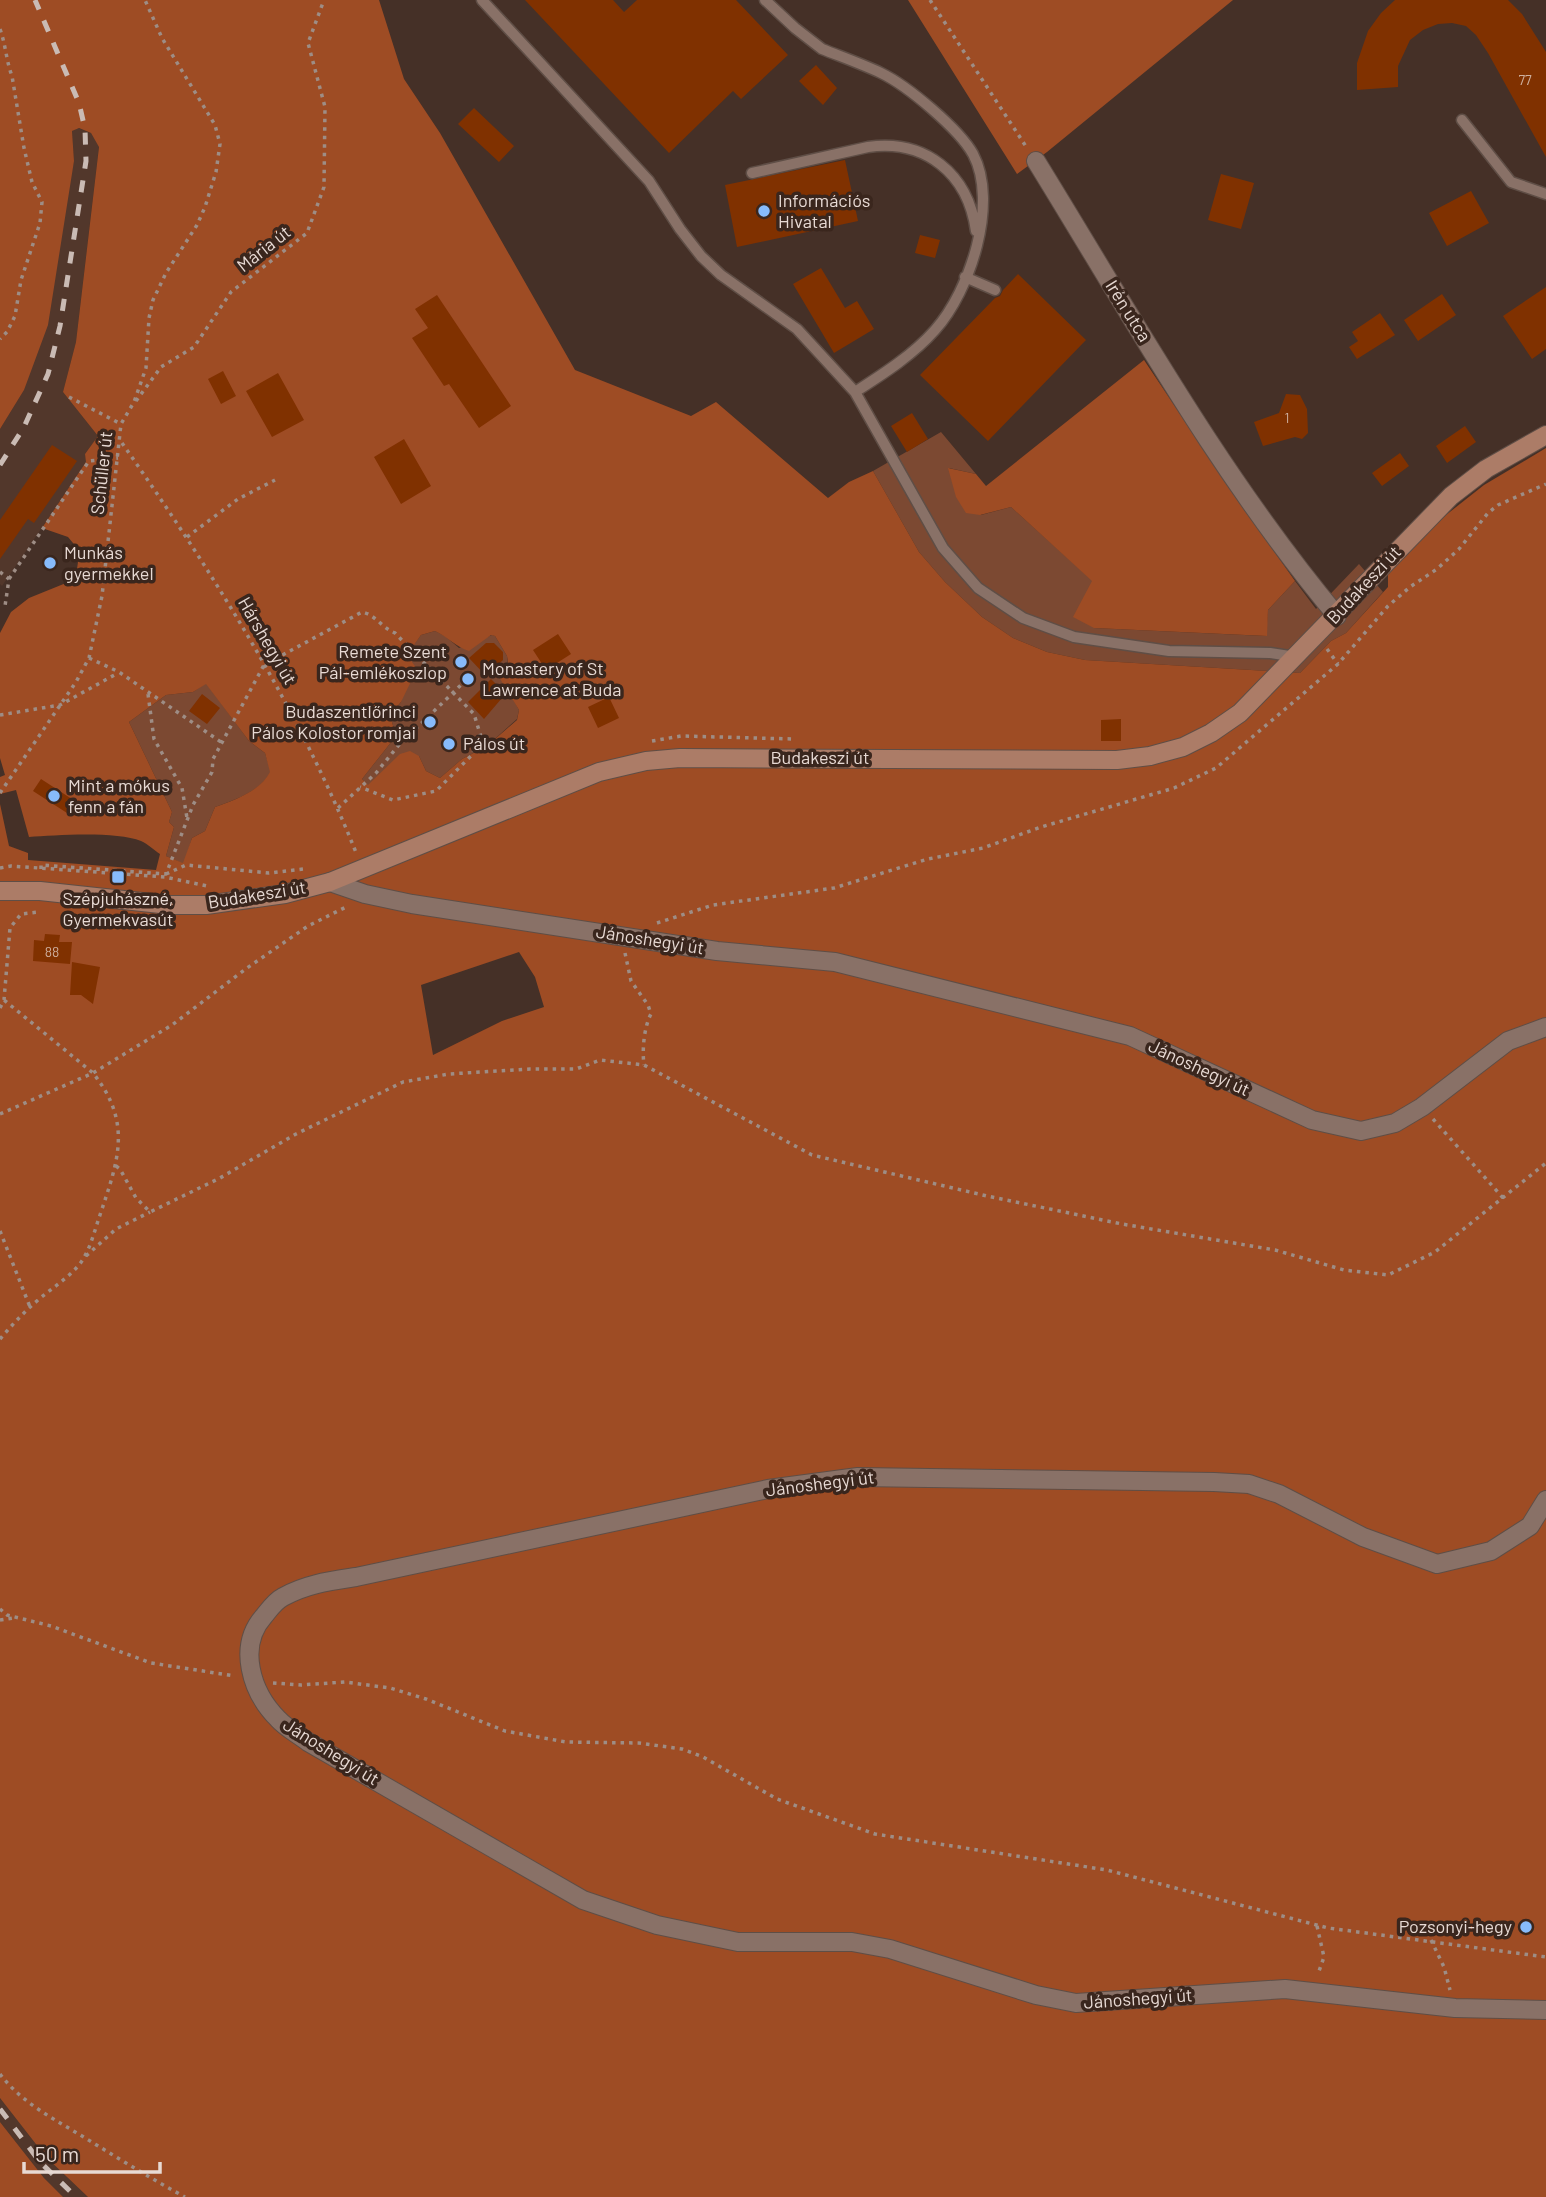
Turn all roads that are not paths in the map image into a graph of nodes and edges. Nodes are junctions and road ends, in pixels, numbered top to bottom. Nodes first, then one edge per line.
1 (482, 0) edge
2 (765, 0) edge
3 (1462, 120) dead end
4 (1036, 161) road end
5 (752, 173) dead end
6 (1546, 194) edge
7 (977, 238) junction
8 (965, 277) junction
9 (995, 290) dead end
10 (855, 392) junction
11 (1546, 435) edge
12 (1336, 616) junction
13 (1296, 657) junction
14 (362, 869) junction
15 (330, 882) junction
16 (0, 891) edge
17 (365, 894) junction
18 (1546, 1027) edge
19 (1546, 1500) edge
20 (1546, 2010) edge

1 - 10 lane
2 - 7 lane
3 - 6 lane
4 - 12 street, Irén utca
5 - 7 lane
7 - 8 lane
8 - 9 lane
8 - 10 lane
10 - 13 lane
11 - 12 main road, Budakeszi út
12 - 13 main road, Budakeszi út
13 - 14 main road, Budakeszi út
14 - 15 main road, Budakeszi út
14 - 17 street
15 - 16 main road, Budakeszi út
15 - 17 street, Jánoshegyi út
17 - 18 street, Jánoshegyi út
19 - 20 street, Jánoshegyi út

